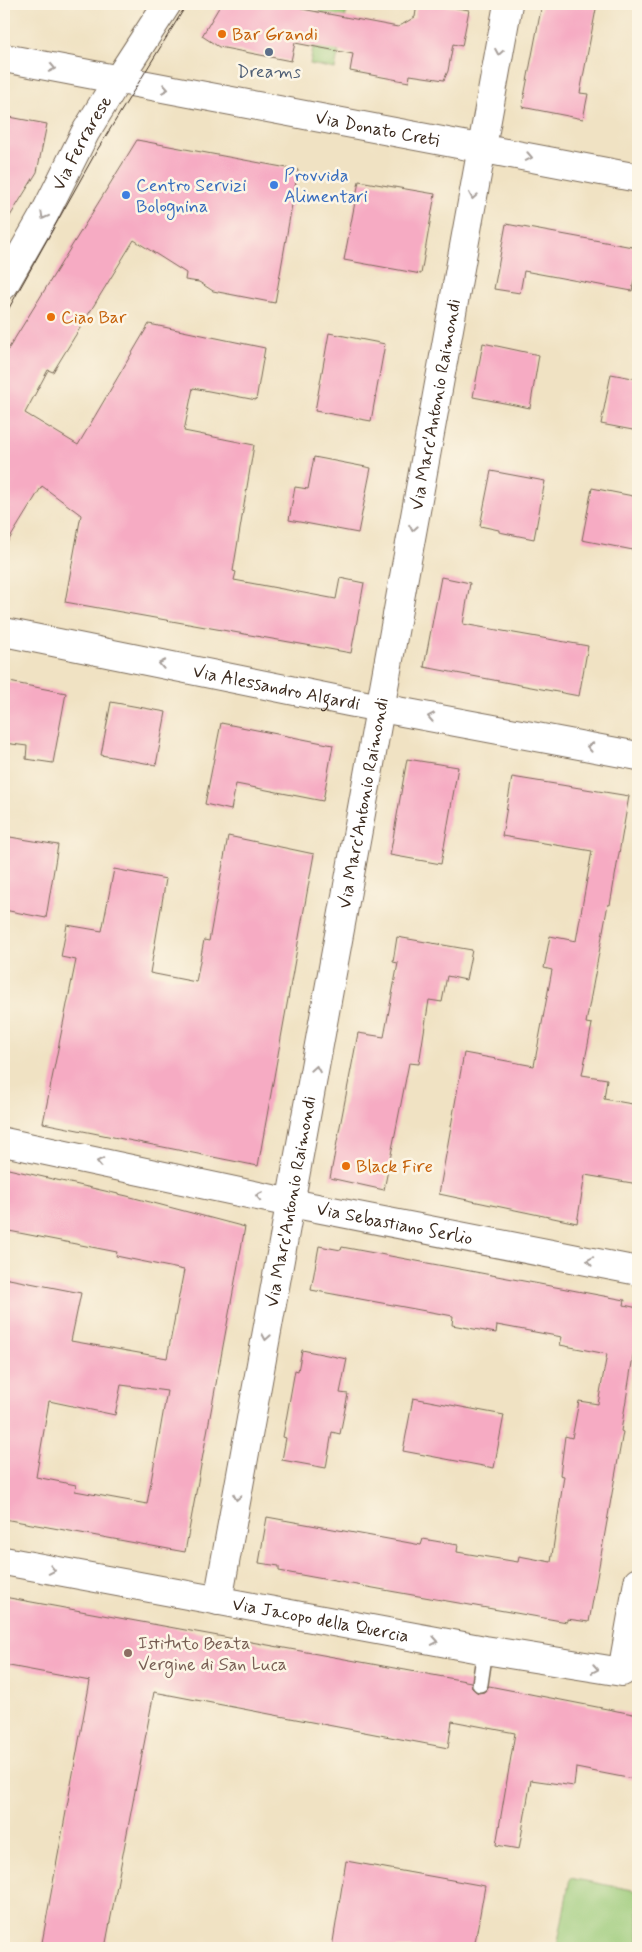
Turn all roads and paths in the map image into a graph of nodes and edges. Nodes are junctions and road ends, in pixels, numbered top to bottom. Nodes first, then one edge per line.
1 (167, 4) edge
2 (508, 4) edge
3 (4, 58) edge
4 (117, 81) junction
5 (482, 148) junction
6 (638, 178) edge
7 (4, 285) edge
8 (4, 632) edge
9 (381, 708) junction
10 (638, 756) edge
11 (4, 1142) edge
12 (291, 1203) junction
13 (638, 1271) edge
14 (4, 1560) edge
15 (638, 1582) edge
16 (218, 1601) junction
17 (485, 1650) junction
18 (630, 1675) edge
19 (480, 1684) dead end

1 - 4 street, Via Ferrarese
2 -> 5 street, Via Marc'Antonio Raimondi
3 -> 4 street, Via Donato Creti
4 -> 5 street, Via Donato Creti
4 -> 7 street, Via Ferrarese
5 -> 6 street, Via Donato Creti
5 -> 9 street, Via Marc'Antonio Raimondi
9 -> 8 street, Via Alessandro Algardi
10 -> 9 street, Via Alessandro Algardi
12 -> 9 street, Via Marc'Antonio Raimondi
12 -> 11 street, Via Sebastiano Serlio
13 -> 12 street, Via Sebastiano Serlio
12 -> 16 street, Via Marc'Antonio Raimondi
14 -> 16 street, Via Jacopo della Quercia
15 - 18 street
16 -> 17 street, Via Jacopo della Quercia
17 -> 18 street, Via Jacopo della Quercia
17 - 19 lane

